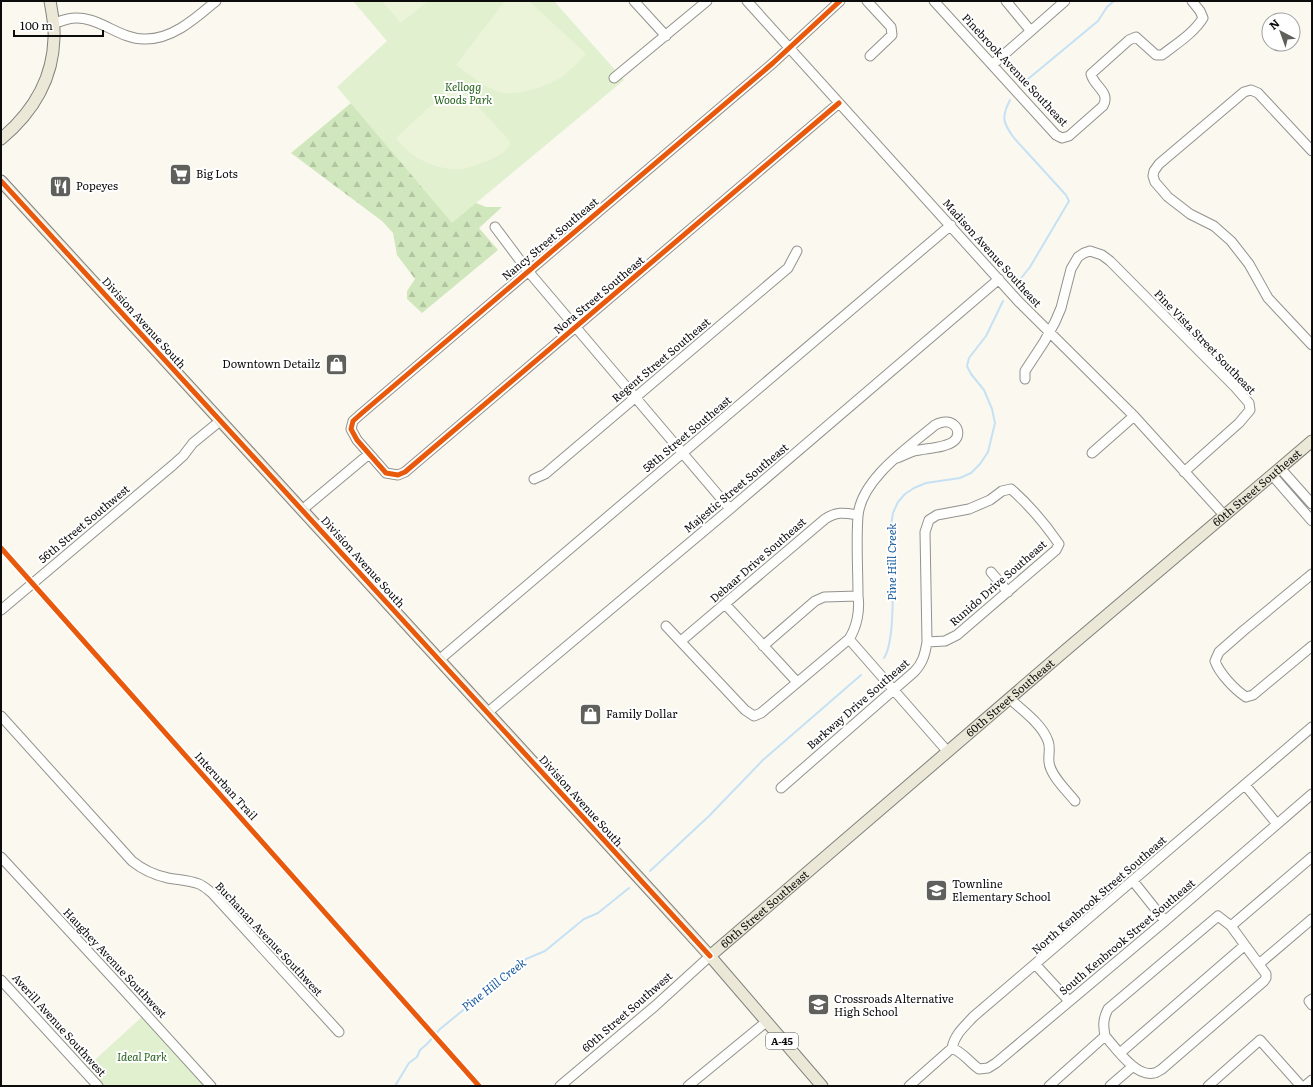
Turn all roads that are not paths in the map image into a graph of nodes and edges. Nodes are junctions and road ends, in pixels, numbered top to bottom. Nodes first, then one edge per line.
1 (50, 1) edge
2 (216, 1) edge
3 (634, 1) edge
4 (707, 1) edge
5 (746, 1) edge
6 (840, 1) edge
7 (867, 1) edge
8 (934, 1) edge
9 (1006, 1) edge
10 (1065, 1) edge
11 (1192, 1) edge
12 (54, 24) junction
13 (1030, 30) junction
14 (666, 36) junction
15 (789, 48) junction
16 (870, 56) dead end
17 (992, 65) junction
18 (614, 78) dead end
19 (839, 103) junction
20 (1, 139) edge
21 (1312, 151) edge
22 (1, 181) edge
23 (951, 225) junction
24 (495, 227) dead end
25 (797, 251) dead end
26 (528, 271) junction
27 (999, 279) junction
28 (576, 328) junction
29 (1050, 332) junction
30 (1312, 345) edge
31 (1025, 379) dead end
32 (635, 397) junction
33 (1134, 416) junction
34 (222, 423) junction
35 (1312, 441) edge
36 (683, 453) junction
37 (1092, 453) dead end
38 (369, 454) junction
39 (897, 458) junction
40 (1184, 472) junction
41 (1276, 472) junction
42 (534, 479) dead end
43 (1312, 504) edge
44 (730, 509) junction
45 (302, 510) junction
46 (858, 515) junction
47 (1224, 515) junction
48 (1312, 521) edge
49 (1059, 544) joint
50 (991, 572) dead end
51 (1310, 578) edge
52 (1008, 592) junction
53 (858, 596) junction
54 (725, 604) junction
55 (1, 610) edge
56 (666, 626) dead end
57 (849, 639) junction
58 (681, 641) junction
59 (927, 642) junction
60 (763, 646) junction
61 (1312, 646) edge
62 (439, 660) junction
63 (797, 682) junction
64 (894, 690) junction
65 (1010, 699) junction
66 (487, 713) junction
67 (1, 716) edge
68 (1312, 727) edge
69 (948, 752) junction
70 (1245, 785) junction
71 (781, 788) dead end
72 (1312, 794) edge
73 (1075, 801) dead end
74 (1277, 824) junction
75 (1, 857) edge
76 (1312, 857) edge
77 (1133, 881) junction
78 (1312, 919) edge
79 (1165, 920) junction
80 (1231, 926) junction
81 (1245, 945) junction
82 (710, 956) junction
83 (1036, 964) junction
84 (1259, 964) junction
85 (1, 980) edge
86 (1069, 1001) junction
87 (766, 1022) junction
88 (339, 1032) dead end
89 (1105, 1036) junction
90 (952, 1048) junction
91 (1120, 1052) junction
92 (1132, 1067) junction
93 (1312, 1080) edge
94 (98, 1086) edge
95 (211, 1086) edge
96 (560, 1086) edge
97 (688, 1086) edge
98 (821, 1086) edge
99 (908, 1086) edge
100 (1049, 1086) edge
101 (1110, 1086) edge
102 (1208, 1086) edge
103 (1301, 1086) edge
104 (1305, 1086) edge

1 - 12 main road
2 - 12 street
3 - 14 street
4 - 14 street
5 - 15 street, Madison Avenue Southeast
6 - 15 street, Nancy Street Southeast
7 - 16 street
8 - 17 street, Pinebrook Avenue Southeast
9 - 13 street
10 - 13 street
11 - 17 street, Pinebrook Avenue Southeast
12 - 20 main road
13 - 17 street
14 - 18 street
15 - 19 street, Madison Avenue Southeast
15 - 26 street, Nancy Street Southeast
19 - 23 street, Madison Avenue Southeast
19 - 28 street, Nora Street Southeast
21 - 30 street
22 - 34 main road, Division Avenue South / A-45
23 - 27 street, Madison Avenue Southeast
23 - 36 street, 58th Street Southeast
24 - 26 street
25 - 32 street, Regent Street Southeast
26 - 28 street
26 - 38 street, Nancy Street Southeast
27 - 29 street, Madison Avenue Southeast
27 - 44 street, Majestic Street Southeast
28 - 32 street
28 - 38 street, Nora Street Southeast
29 - 31 street
29 - 33 street, Madison Avenue Southeast
29 - 40 street, Pine Vista Street Southeast
32 - 36 street
32 - 42 street, Regent Street Southeast
33 - 37 street
33 - 40 street, Madison Avenue Southeast
34 - 45 main road, Division Avenue South / A-45
34 - 55 street, 56th Street Southwest
35 - 41 main road, 60th Street Southeast
36 - 44 street
36 - 62 street, 58th Street Southeast
38 - 45 street
39 - 39 street
39 - 46 street
40 - 47 street, Madison Avenue Southeast
41 - 43 street
41 - 47 main road, 60th Street Southeast
41 - 48 street
44 - 66 street, Majestic Street Southeast
45 - 62 main road, Division Avenue South / A-45
46 - 53 street
46 - 54 street, Debaar Drive Southeast
47 - 65 main road, 60th Street Southeast
49 - 52 street, Runido Drive Southeast
49 - 59 street, Barkway Drive Southeast
50 - 52 street
51 - 61 street
52 - 59 street, Runido Drive Southeast
53 - 57 street
53 - 60 street
54 - 58 street, Debaar Drive Southeast
54 - 60 street
56 - 58 street
57 - 63 street
57 - 64 street
58 - 63 street
59 - 64 street, Barkway Drive Southeast
60 - 63 street
62 - 66 main road, Division Avenue South / A-45
64 - 69 street
64 - 71 street, Barkway Drive Southeast
65 - 69 main road, 60th Street Southeast
65 - 73 street
66 - 82 main road, Division Avenue South / A-45
67 - 88 street, Buchanan Avenue Southwest
68 - 70 street, North Kenbrook Street Southeast
69 - 82 main road, 60th Street Southeast
70 - 74 street
70 - 77 street, North Kenbrook Street Southeast
72 - 74 street, South Kenbrook Street Southeast
74 - 79 street, South Kenbrook Street Southeast
75 - 95 street, Haughey Avenue Southwest
76 - 80 street
77 - 79 street
77 - 83 street, North Kenbrook Street Southeast
78 - 84 street
79 - 86 street, South Kenbrook Street Southeast
80 - 81 street
80 - 89 street
81 - 84 street
81 - 91 street
82 - 87 main road, Division Avenue South / A-45
82 - 96 street, 60th Street Southwest
83 - 86 street
83 - 90 street, North Kenbrook Street Southeast
84 - 92 street
85 - 94 street, Averill Avenue Southwest
86 - 90 street, South Kenbrook Street Southeast
87 - 97 street
87 - 98 main road, Division Avenue South / A-45
89 - 91 street
89 - 100 street
90 - 99 street, North Kenbrook Street Southeast
91 - 92 street
92 - 101 street
93 - 104 street
102 - 103 street

